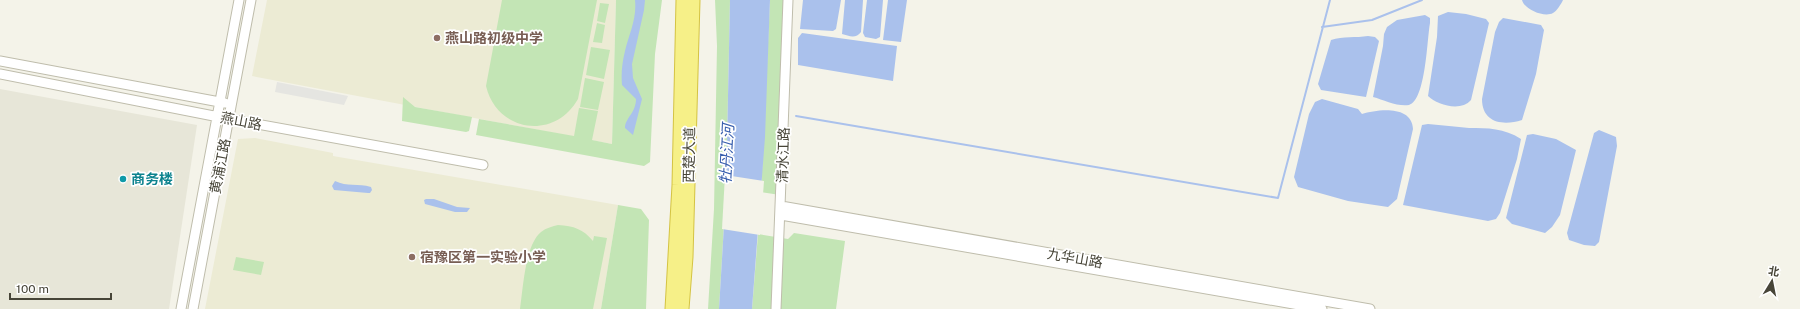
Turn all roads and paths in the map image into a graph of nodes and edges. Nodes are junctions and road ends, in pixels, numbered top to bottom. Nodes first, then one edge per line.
1 (239, 0) edge
2 (251, 0) edge
3 (683, 0) edge
4 (693, 0) edge
5 (788, 0) edge
6 (0, 60) edge
7 (0, 74) edge
8 (220, 102) junction
9 (232, 104) junction
10 (217, 117) junction
11 (229, 119) junction
12 (483, 165) dead end
13 (781, 210) junction
14 (1301, 304) edge
15 (1312, 305) edge
16 (181, 309) edge
17 (193, 309) edge
18 (672, 309) edge
19 (682, 309) edge
20 (776, 309) edge
21 (1322, 309) edge
22 (1370, 309) edge

1 - 8 street, 黄浦江路
2 - 9 street, 黄浦江路
3 - 18 highway, 西楚大道
4 - 19 highway, 西楚大道
5 - 13 street, 清水江路
6 - 8 street, 燕山路
7 - 10 street, 燕山路
8 - 9 street, 燕山路
8 - 10 street, 黄浦江路
9 - 11 street, 黄浦江路
10 - 11 street, 燕山路
10 - 16 street, 黄浦江路
11 - 12 street, 燕山路
11 - 17 street, 黄浦江路
13 - 14 street, 九华山路
13 - 20 street, 清水江路
14 - 15 street, 九华山路
15 - 21 street, 九华山路
15 - 22 street, 九华山路

